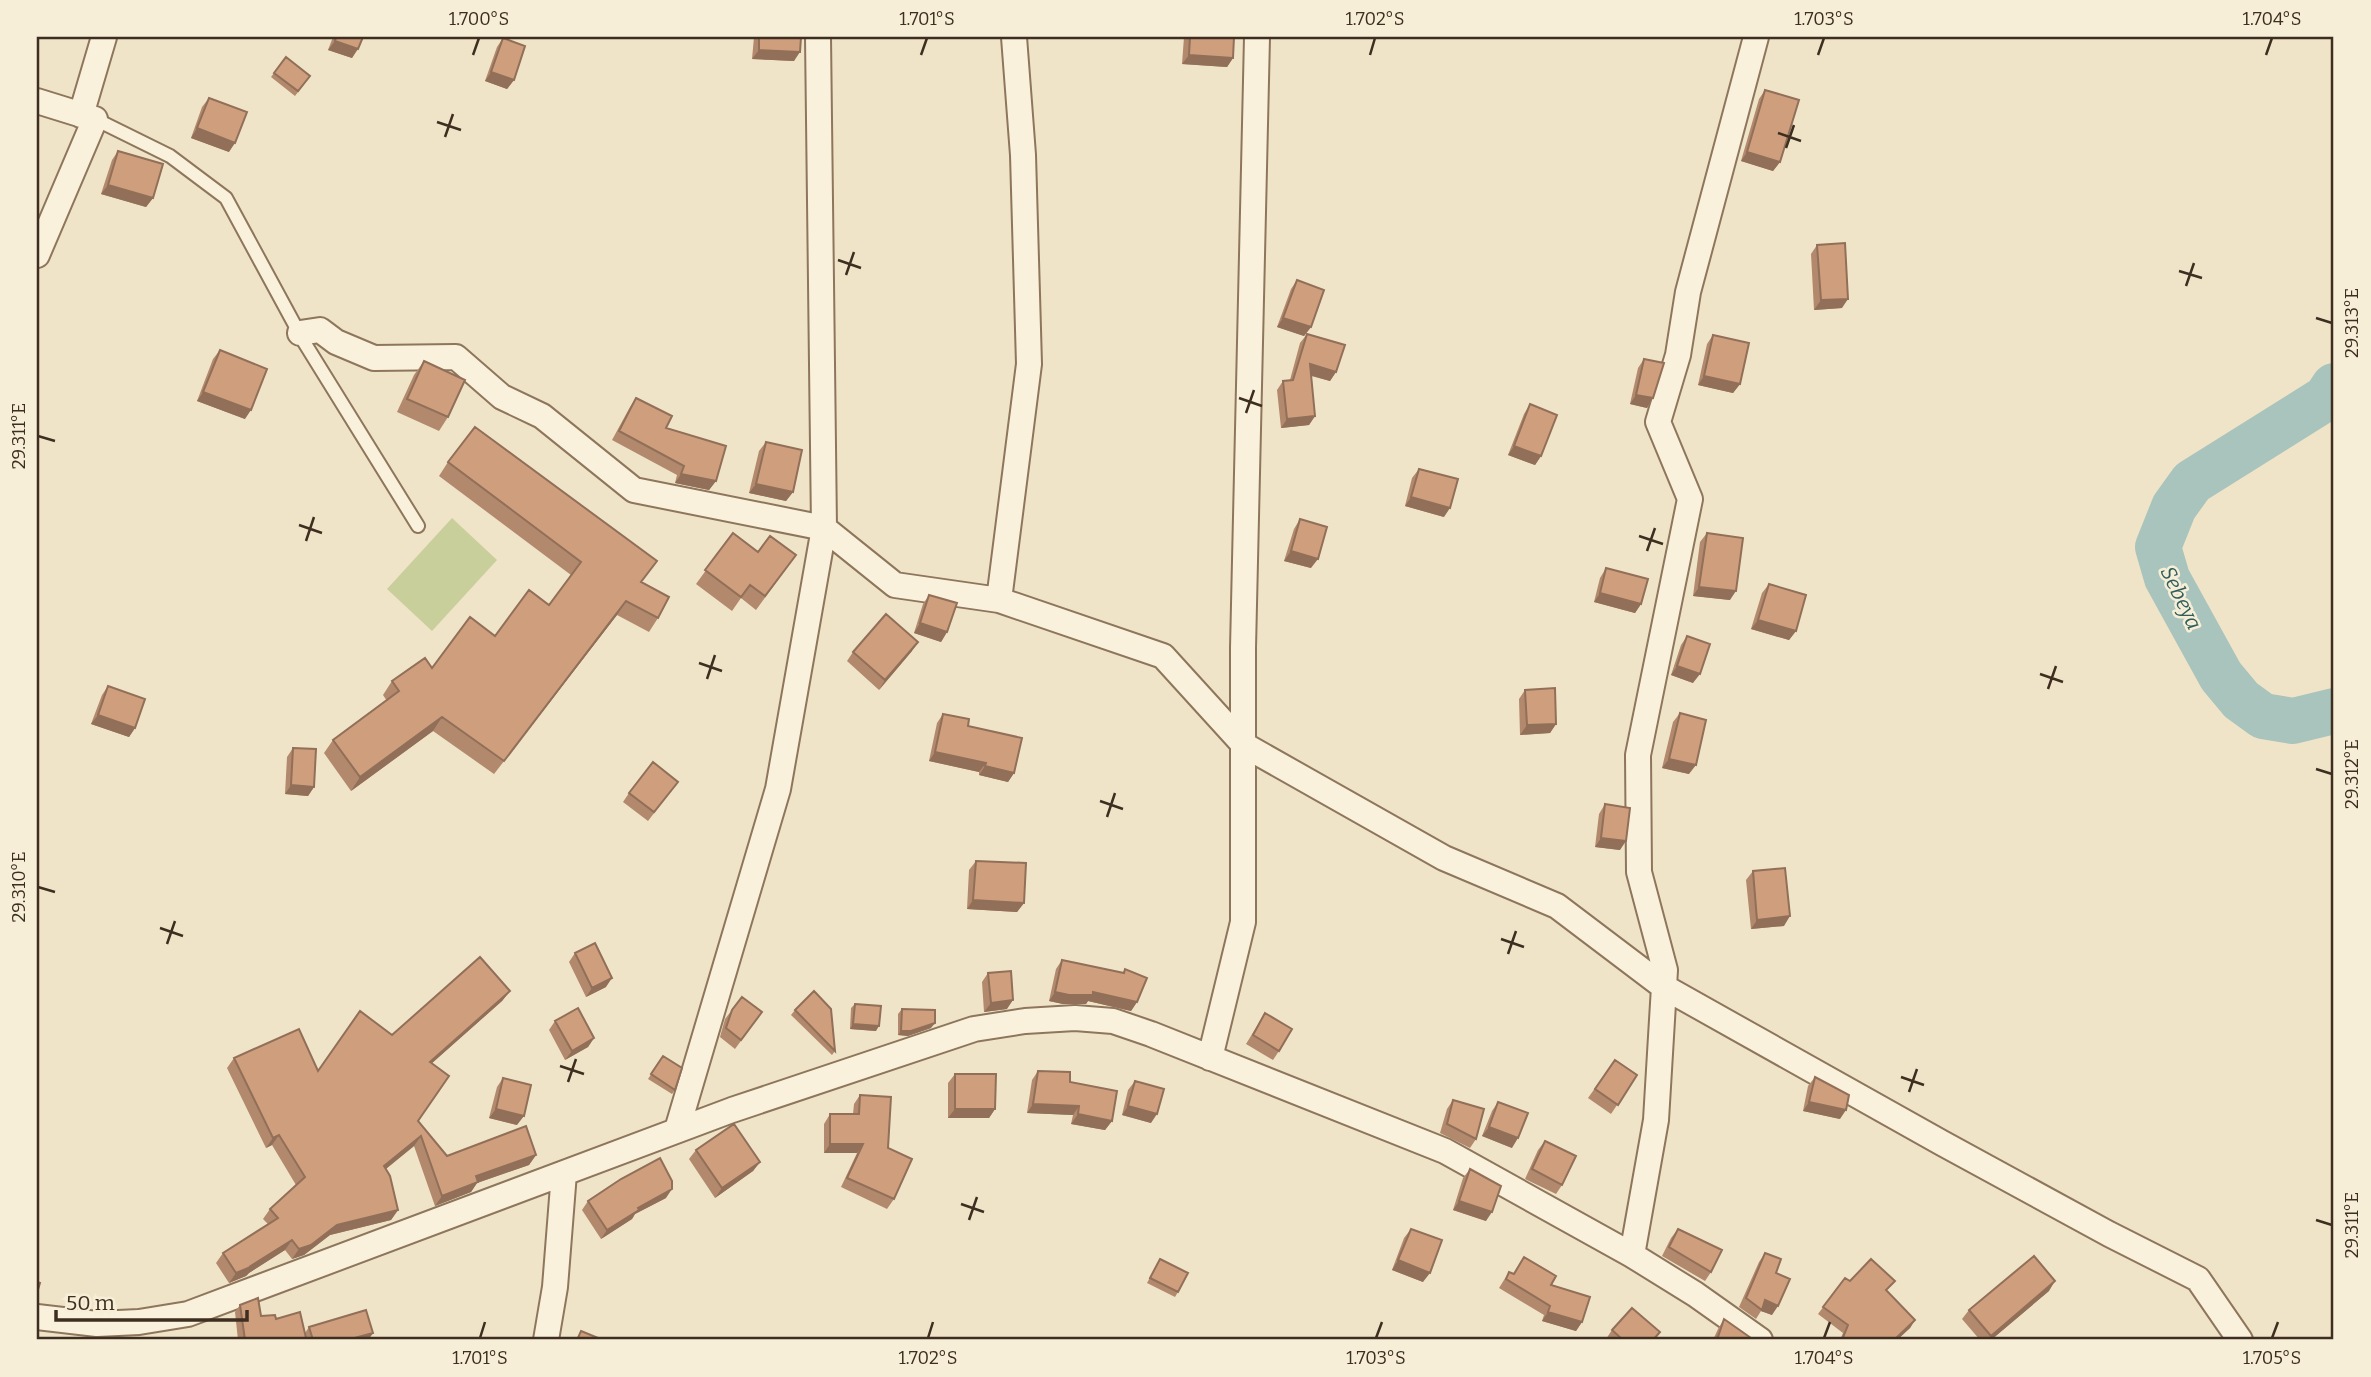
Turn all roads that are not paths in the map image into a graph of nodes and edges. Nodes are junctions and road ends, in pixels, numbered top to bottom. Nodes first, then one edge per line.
1 (104, 37) edge
2 (818, 37) edge
3 (1014, 37) edge
4 (1257, 37) edge
5 (1756, 37) edge
6 (37, 101) edge
7 (88, 117) junction
8 (37, 255) edge
9 (300, 333) junction
10 (418, 526) dead end
11 (824, 528) junction
12 (999, 600) junction
13 (1244, 745) junction
14 (1664, 987) junction
15 (1210, 1058) junction
16 (677, 1130) junction
17 (564, 1172) junction
18 (1632, 1255) junction
19 (37, 1317) edge
20 (102, 1332) edge
21 (546, 1340) edge
22 (1760, 1340) edge
23 (2240, 1340) edge

1 - 7 street
2 - 11 street
3 - 12 street
4 - 13 street
5 - 14 street
6 - 7 street
7 - 8 street
7 - 9 lane
9 - 10 lane
9 - 11 street
11 - 12 street
11 - 16 street
12 - 13 street
13 - 14 street
13 - 15 street
14 - 18 street
14 - 23 street
15 - 16 street
15 - 18 street
16 - 17 street
17 - 20 street
17 - 21 street
18 - 22 street
19 - 20 street

